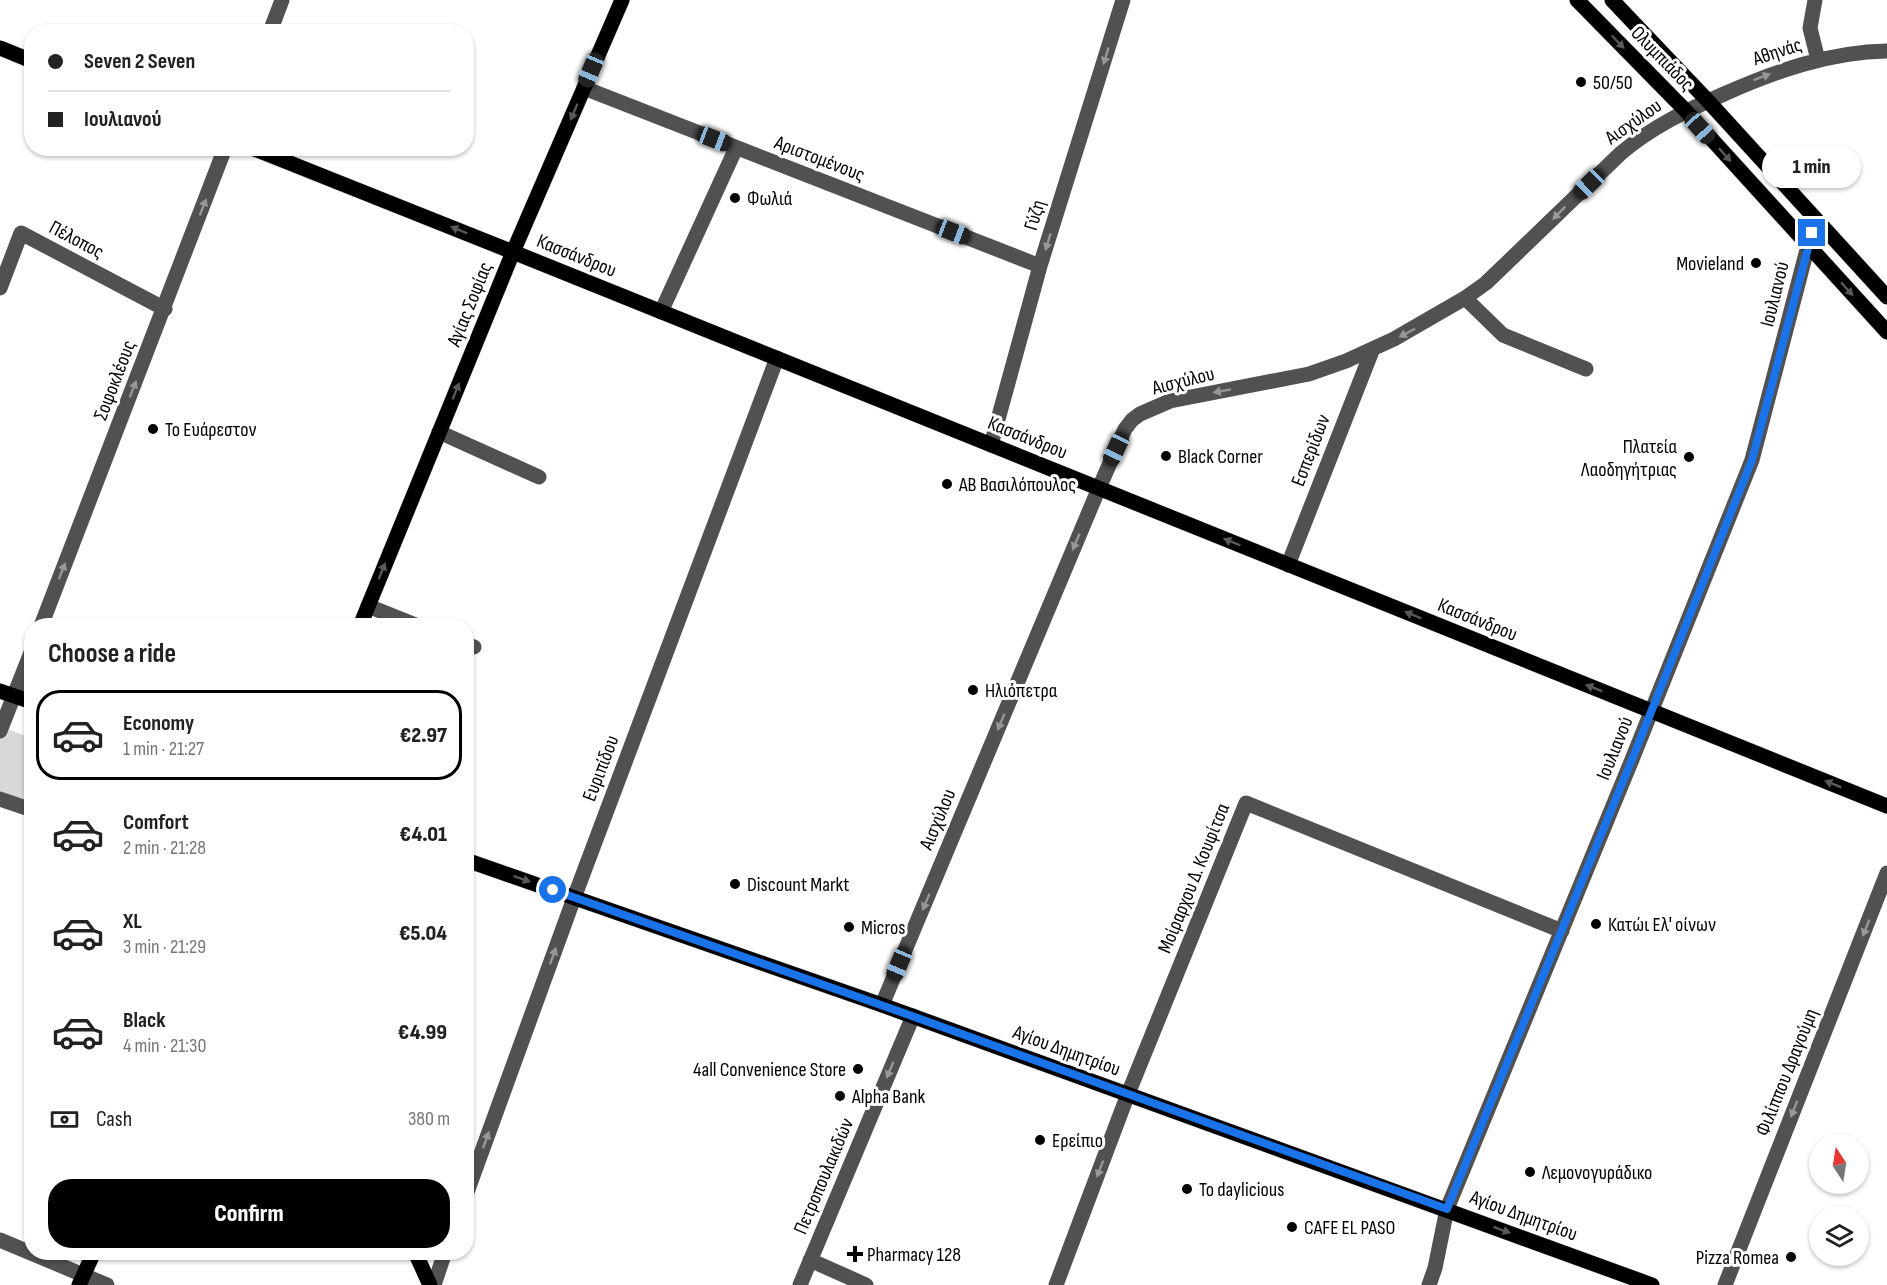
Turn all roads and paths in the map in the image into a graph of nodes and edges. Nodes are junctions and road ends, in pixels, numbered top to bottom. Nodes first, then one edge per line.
1 (282, 0) edge
2 (622, 0) edge
3 (1123, 0) edge
4 (1577, 0) edge
5 (1612, 0) edge
6 (1815, 0) edge
7 (273, 24) edge
8 (0, 48) edge
9 (1887, 51) edge
10 (24, 58) edge
11 (1818, 60) junction
12 (584, 88) junction
13 (1708, 100) junction
14 (1686, 111) junction
15 (736, 148) junction
16 (222, 156) edge
17 (272, 156) edge
18 (1815, 219) junction
19 (1808, 246) junction
20 (513, 252) junction
21 (1040, 266) junction
22 (0, 288) edge
23 (1887, 297) edge
24 (1465, 298) junction
25 (165, 309) junction
26 (661, 312) junction
27 (1887, 332) edge
28 (1372, 351) junction
29 (777, 358) junction
30 (1586, 369) dead end
31 (439, 432) junction
32 (991, 445) junction
33 (539, 477) dead end
34 (1099, 488) junction
35 (1288, 565) junction
36 (368, 606) junction
37 (44, 618) edge
38 (363, 618) edge
39 (398, 618) edge
40 (24, 664) edge
41 (7, 694) edge
42 (24, 699) edge
43 (1651, 711) junction
44 (0, 731) edge
45 (0, 799) edge
46 (1887, 806) edge
47 (24, 807) edge
48 (474, 863) edge
49 (1887, 873) edge
50 (574, 898) junction
51 (1562, 930) junction
52 (882, 1005) junction
53 (913, 1016) junction
54 (1128, 1094) junction
55 (474, 1173) edge
56 (1447, 1209) junction
57 (0, 1240) edge
58 (24, 1252) edge
59 (41, 1260) edge
60 (91, 1260) edge
61 (419, 1260) edge
62 (443, 1260) edge
63 (810, 1260) junction
64 (82, 1280) edge
65 (107, 1285) edge
66 (432, 1285) edge
67 (800, 1285) edge
68 (866, 1285) edge
69 (1056, 1285) edge
70 (1429, 1285) edge
71 (1652, 1285) edge
72 (1725, 1285) edge

1 - 7 street
2 - 12 main road, Αγίας Σοφίας
3 -> 21 street, Γύζη
4 -> 14 main road, Ολυμπιάδος
5 - 13 main road, Ολυμπιάδος
6 - 11 street
8 - 10 main road
9 - 11 street, Αθηνάς
13 -> 11 street, Αθηνάς
12 - 15 street, Αριστομένους
12 -> 20 main road, Αγίας Σοφίας
13 - 14 street, Αθηνάς
13 - 18 main road, Ολυμπιάδος
14 -> 19 main road, Ολυμπιάδος
14 -> 24 street, Αισχύλου
15 - 21 street, Αριστομένους
15 - 26 street
25 -> 16 street, Σοφοκλέους
20 -> 17 main road, Κασσάνδρου
18 - 19 street, Ιουλιανού
18 - 23 main road, Ολυμπιάδος
19 -> 27 main road, Ολυμπιάδος
19 - 43 street, Ιουλιανού
20 - 26 main road, Κασσάνδρου
31 -> 20 main road, Αγίας Σοφίας
21 - 32 street, Γύζη
22 - 25 street, Πέλοπος
24 -> 28 street, Αισχύλου
24 - 30 street
37 -> 25 street, Σοφοκλέους
26 - 29 main road, Κασσάνδρου
28 -> 34 street, Αισχύλου
28 - 35 street, Εσπερίδων
29 - 32 main road, Κασσάνδρου
29 - 50 street, Ευριπίδου
31 - 33 street
36 -> 31 main road, Αγίας Σοφίας
32 - 34 main road, Κασσάνδρου
35 -> 34 main road, Κασσάνδρου
34 -> 52 street, Αισχύλου
43 -> 35 main road, Κασσάνδρου
36 - 38 main road, Αγίας Σοφίας
36 - 39 street
40 - 41 street
41 - 42 main road
41 - 44 street
46 -> 43 main road, Κασσάνδρου
43 - 51 street, Ιουλιανού
45 - 47 street
48 -> 50 main road, Αγίου Δημητρίου
49 -> 72 street, Φιλίππου Δραγούμη
50 - 52 main road, Αγίου Δημητρίου
55 -> 50 street, Ευριπίδου
51 - 54 street, Μοίραρχου Δ. Κουφίτσα
51 - 56 street, Ιουλιανού
52 - 53 main road, Αγίου Δημητρίου
53 - 54 main road, Αγίου Δημητρίου
53 -> 63 street, Πετροπουλακιδών
54 - 56 main road, Αγίου Δημητρίου
54 -> 69 street, Μοίραρχου Δ. Κουφίτσα
56 - 70 street, Ιουλιανού
56 -> 71 main road, Αγίου Δημητρίου
57 - 58 street
59 - 64 street
60 - 64 main road
61 - 66 main road
62 - 66 street
63 - 67 street, Πετροπουλακιδών
63 - 68 street
64 - 65 street

